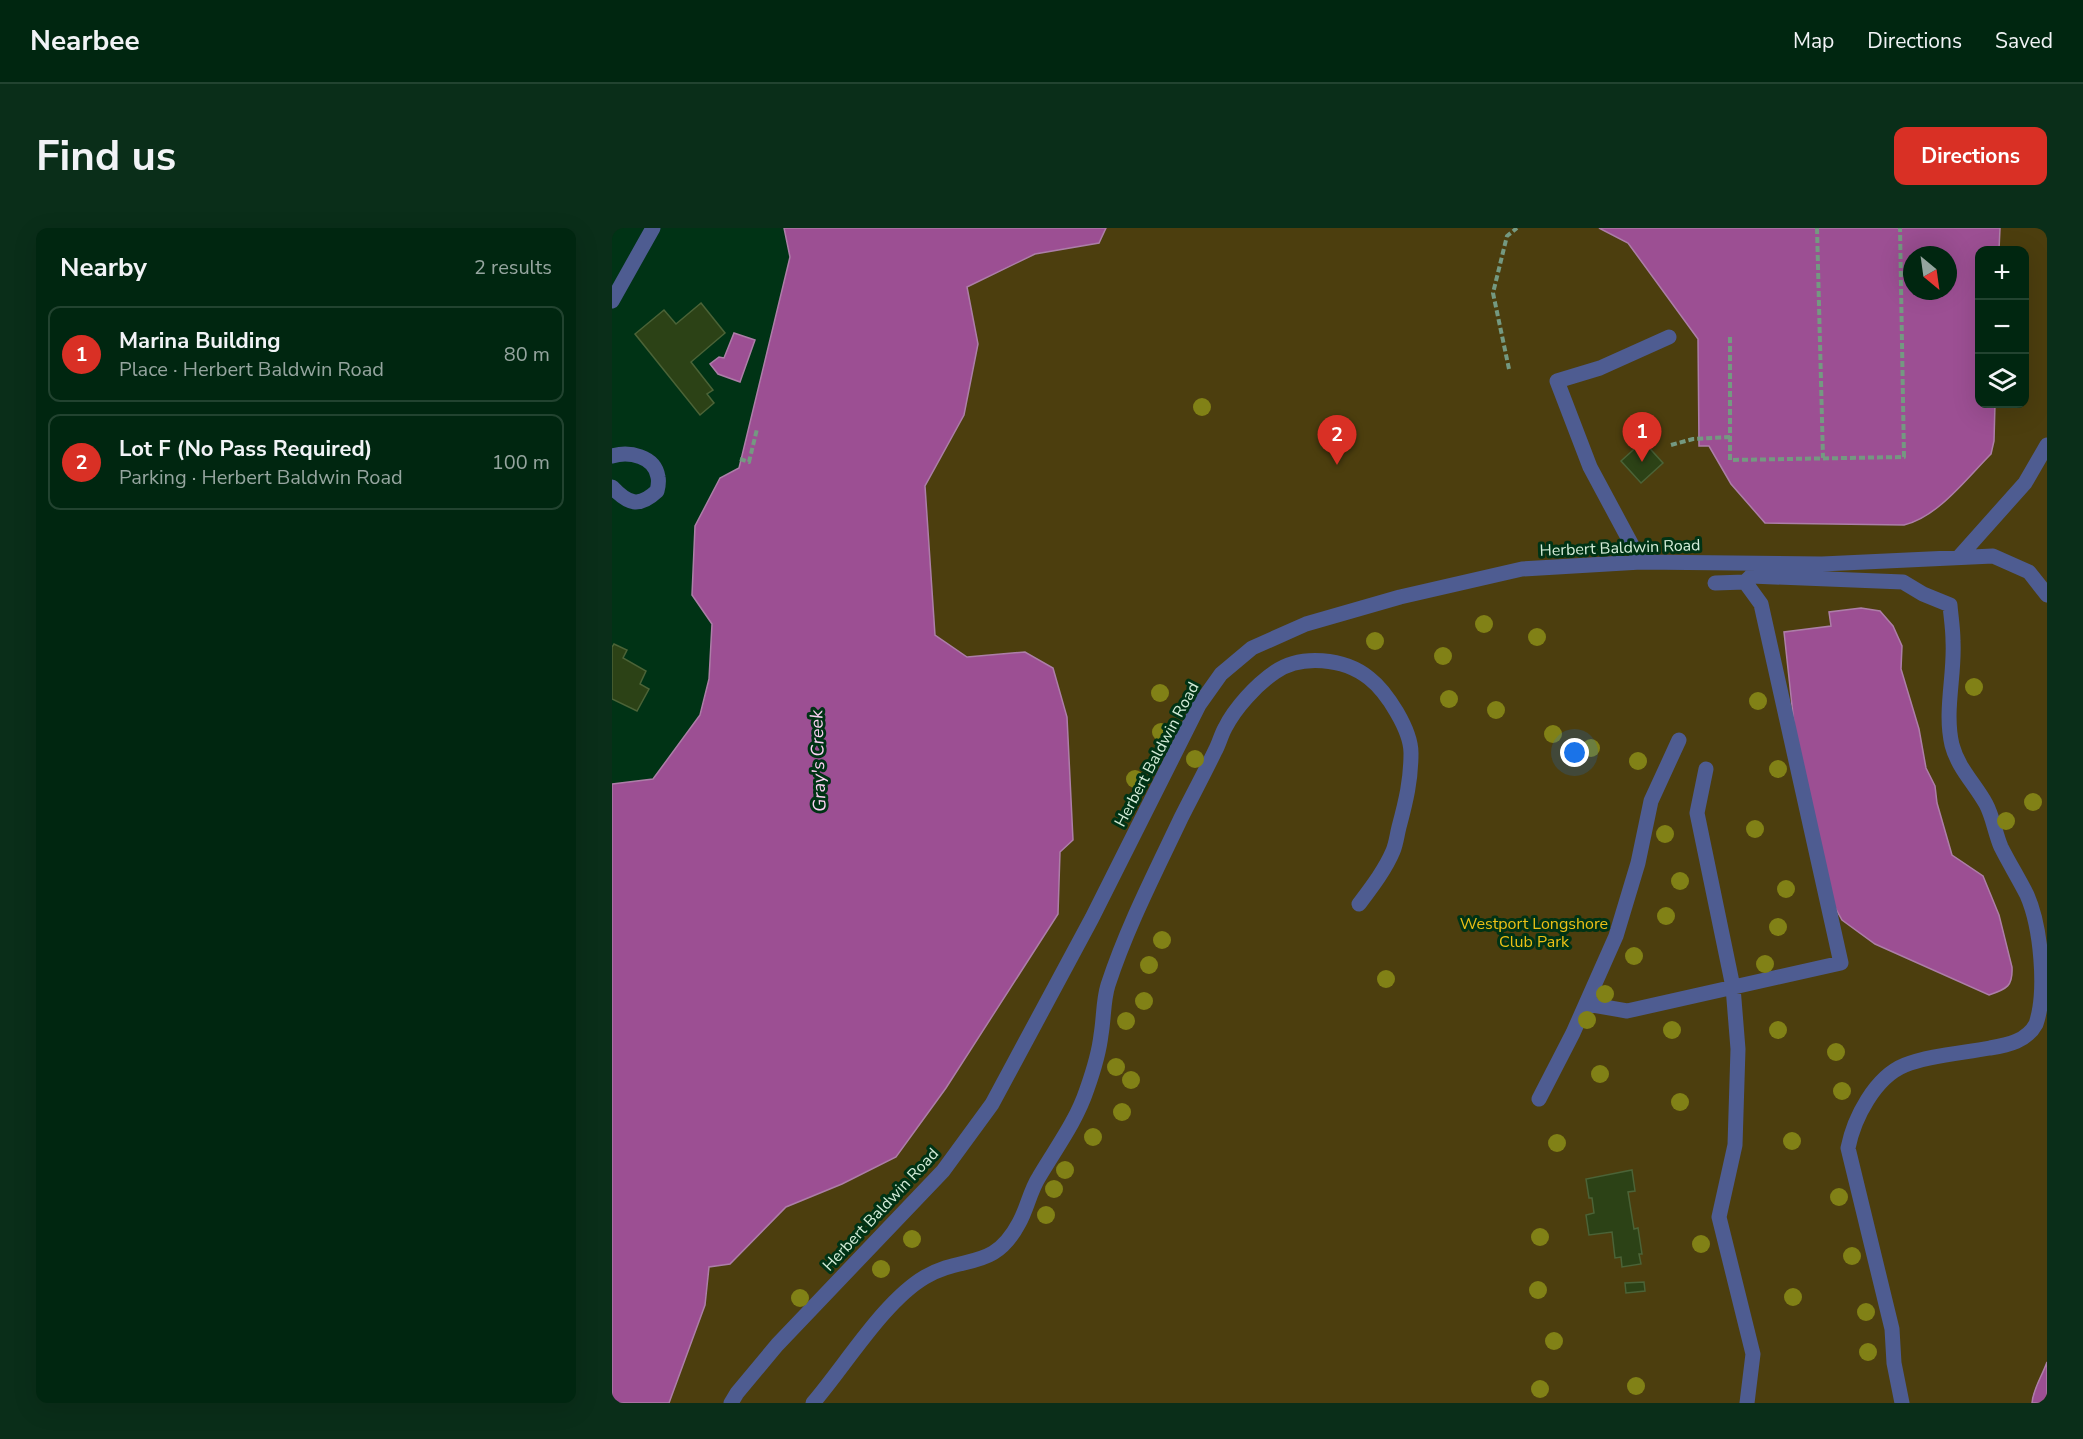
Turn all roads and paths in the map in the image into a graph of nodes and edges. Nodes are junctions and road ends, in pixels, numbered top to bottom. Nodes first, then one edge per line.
1 (653, 228) edge
2 (1517, 228) edge
3 (1817, 228) edge
4 (1900, 228) edge
5 (612, 301) edge
6 (1669, 337) dead end
7 (1730, 338) dead end
8 (1509, 369) dead end
9 (757, 429) dead end
10 (1730, 438) junction
11 (2047, 444) edge
12 (1671, 445) dead end
13 (612, 456) edge
14 (1823, 458) junction
15 (740, 459) dead end
16 (612, 487) edge
17 (1959, 557) junction
18 (1641, 562) junction
19 (1745, 582) junction
20 (1715, 583) dead end
21 (2047, 595) edge
22 (1679, 740) dead end
23 (1706, 769) dead end
24 (1359, 904) dead end
25 (1732, 987) junction
26 (1587, 1004) junction
27 (1539, 1099) dead end
28 (731, 1403) edge
29 (813, 1403) edge
30 (1747, 1403) edge
31 (1902, 1403) edge

1 - 5 street
2 - 8 path
3 - 14 path
4 - 14 path
6 - 18 street
7 - 10 path
9 - 15 path
10 - 12 path
10 - 14 path
11 - 17 street
13 - 16 street
17 - 18 street, Herbert Baldwin Road
17 - 21 street, Herbert Baldwin Road
18 - 28 street, Herbert Baldwin Road
19 - 20 street
19 - 25 street
19 - 31 street
22 - 26 street
23 - 25 street
24 - 29 street
25 - 26 street
25 - 30 street
26 - 27 street

